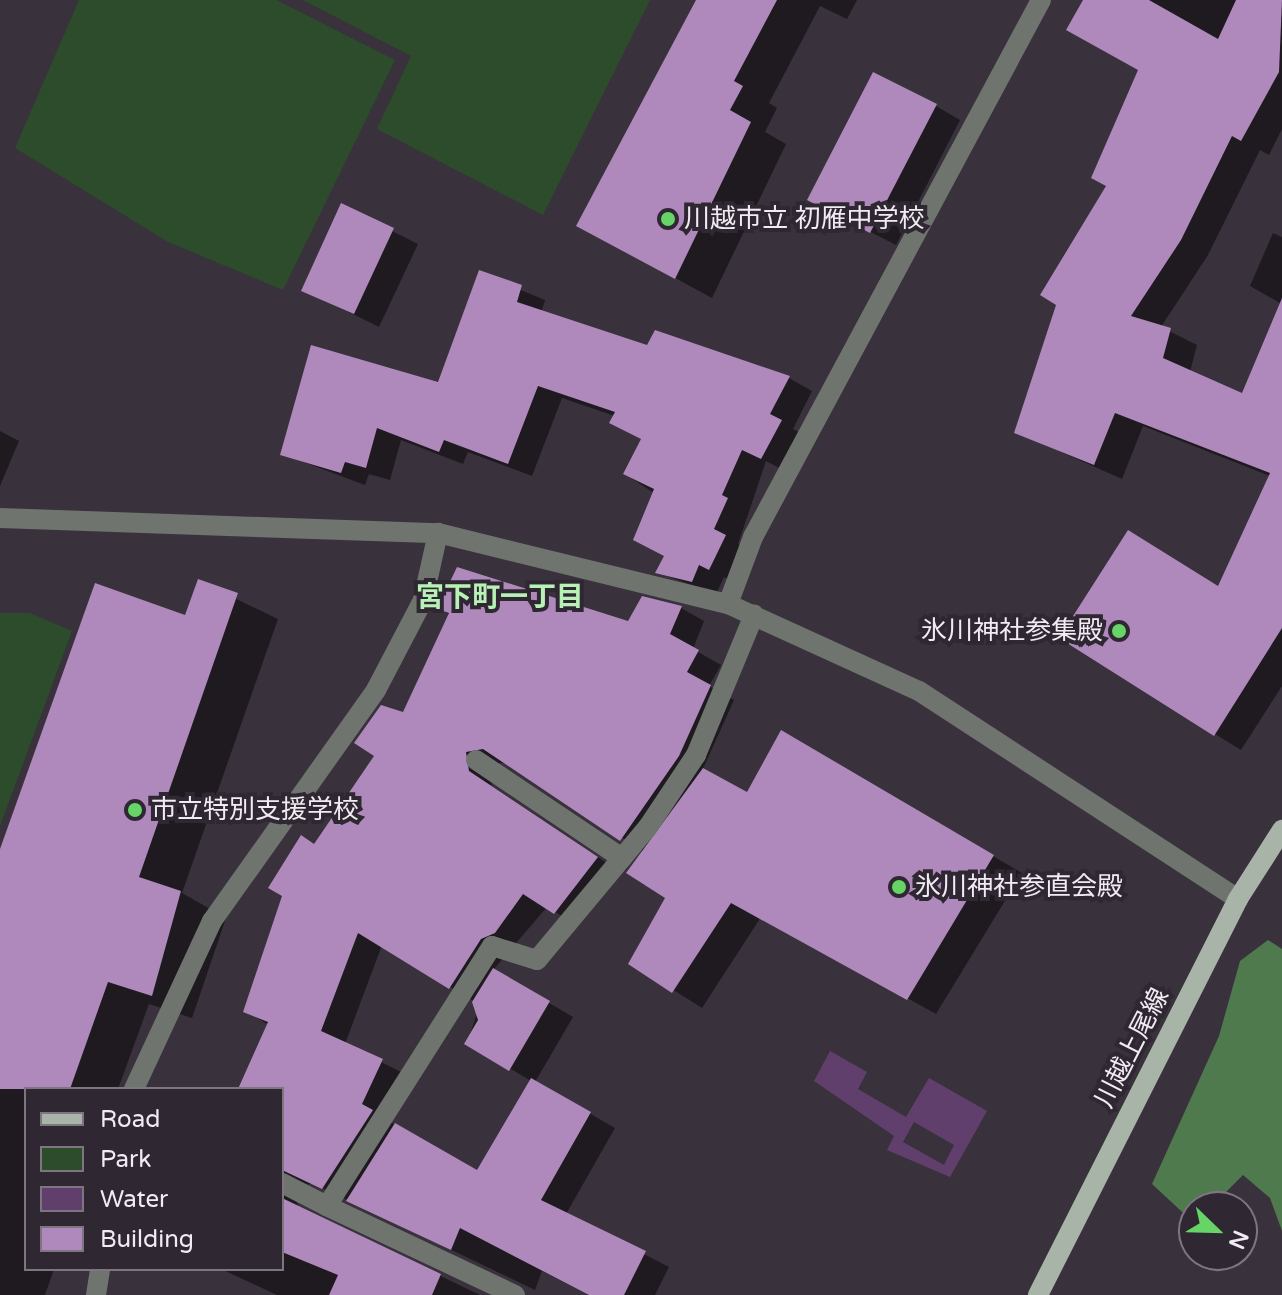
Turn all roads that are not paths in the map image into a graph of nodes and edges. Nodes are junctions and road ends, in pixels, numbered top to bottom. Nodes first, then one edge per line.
1 (1041, 0) edge
2 (0, 518) edge
3 (438, 533) junction
4 (728, 604) junction
5 (754, 615) junction
6 (476, 760) dead end
7 (1282, 830) edge
8 (622, 858) junction
9 (1238, 899) junction
10 (135, 1087) edge
11 (284, 1184) edge
12 (327, 1206) junction
13 (100, 1271) edge
14 (96, 1295) edge
15 (515, 1295) edge
16 (1038, 1295) edge

1 - 4 street
2 - 3 street
3 - 4 street
3 - 10 street
4 - 5 street
5 - 8 street
5 - 9 street
6 - 8 street
7 - 9 main road, 川越上尾線
8 - 12 street
9 - 16 main road, 川越上尾線
11 - 12 street
12 - 15 street
13 - 14 street

